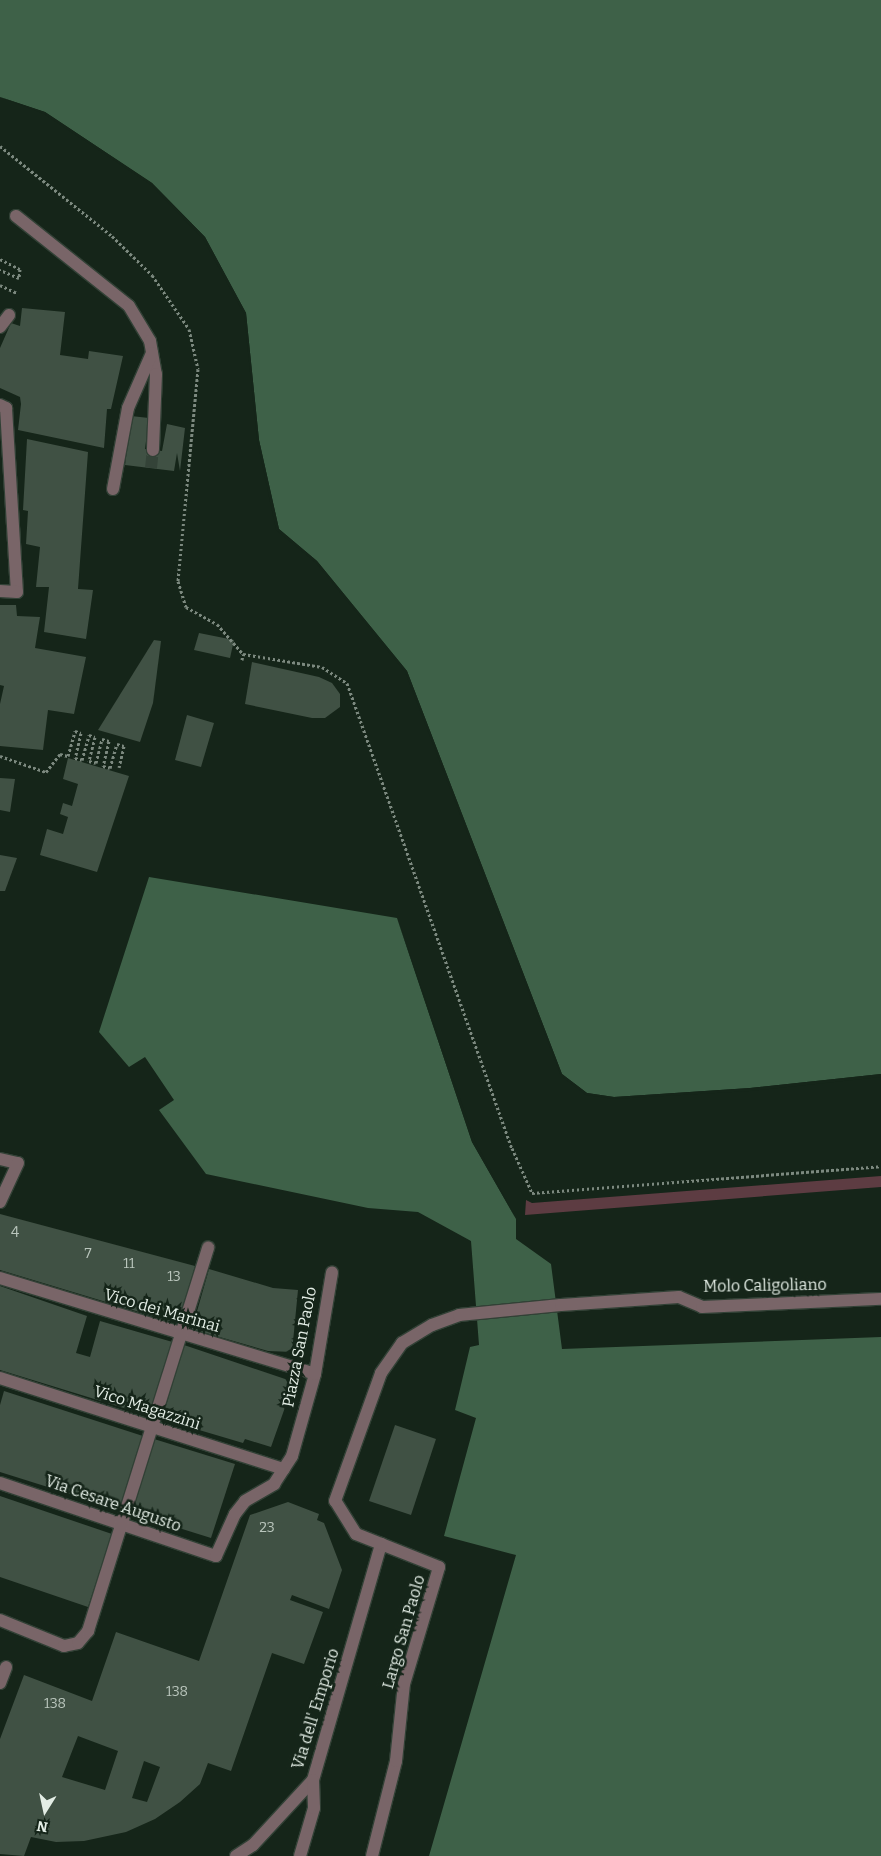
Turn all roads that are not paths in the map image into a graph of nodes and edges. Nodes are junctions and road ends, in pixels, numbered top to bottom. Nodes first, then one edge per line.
1 (16, 216) dead end
2 (9, 315) dead end
3 (0, 328) edge
4 (152, 353) junction
5 (0, 405) edge
6 (153, 450) tunnel mouth
7 (112, 489) dead end
8 (0, 591) edge
9 (0, 1159) edge
10 (0, 1202) edge
11 (208, 1247) dead end
12 (332, 1272) dead end
13 (0, 1278) edge
14 (881, 1299) edge
15 (183, 1334) junction
16 (315, 1374) junction
17 (0, 1378) edge
18 (154, 1427) junction
19 (284, 1469) junction
20 (0, 1483) edge
21 (123, 1525) junction
22 (381, 1544) junction
23 (216, 1556) joint
24 (0, 1620) edge
25 (6, 1667) dead end
26 (0, 1682) edge
27 (313, 1780) junction
28 (236, 1856) edge
29 (300, 1856) edge
30 (372, 1856) edge

1 - 4 street
2 - 3 street
4 - 6 street
4 - 7 street
5 - 8 street
9 - 10 street
11 - 15 street
12 - 16 street, Piazza San Paolo
13 - 15 street, Vico dei Marinai
14 - 22 street, Molo Caligoliano
15 - 16 street, Vico dei Marinai
15 - 18 street
16 - 19 street, Piazza San Paolo
17 - 18 street, Vico Magazzini
18 - 19 street, Vico Magazzini
18 - 21 street
19 - 23 street, Piazza San Paolo
20 - 21 street, Via Cesare Augusto
21 - 23 street, Via Cesare Augusto
21 - 24 street
22 - 27 street, Via dell' Emporio
22 - 30 street, Largo San Paolo
25 - 26 street
27 - 28 street, Via dell' Emporio
27 - 29 street

